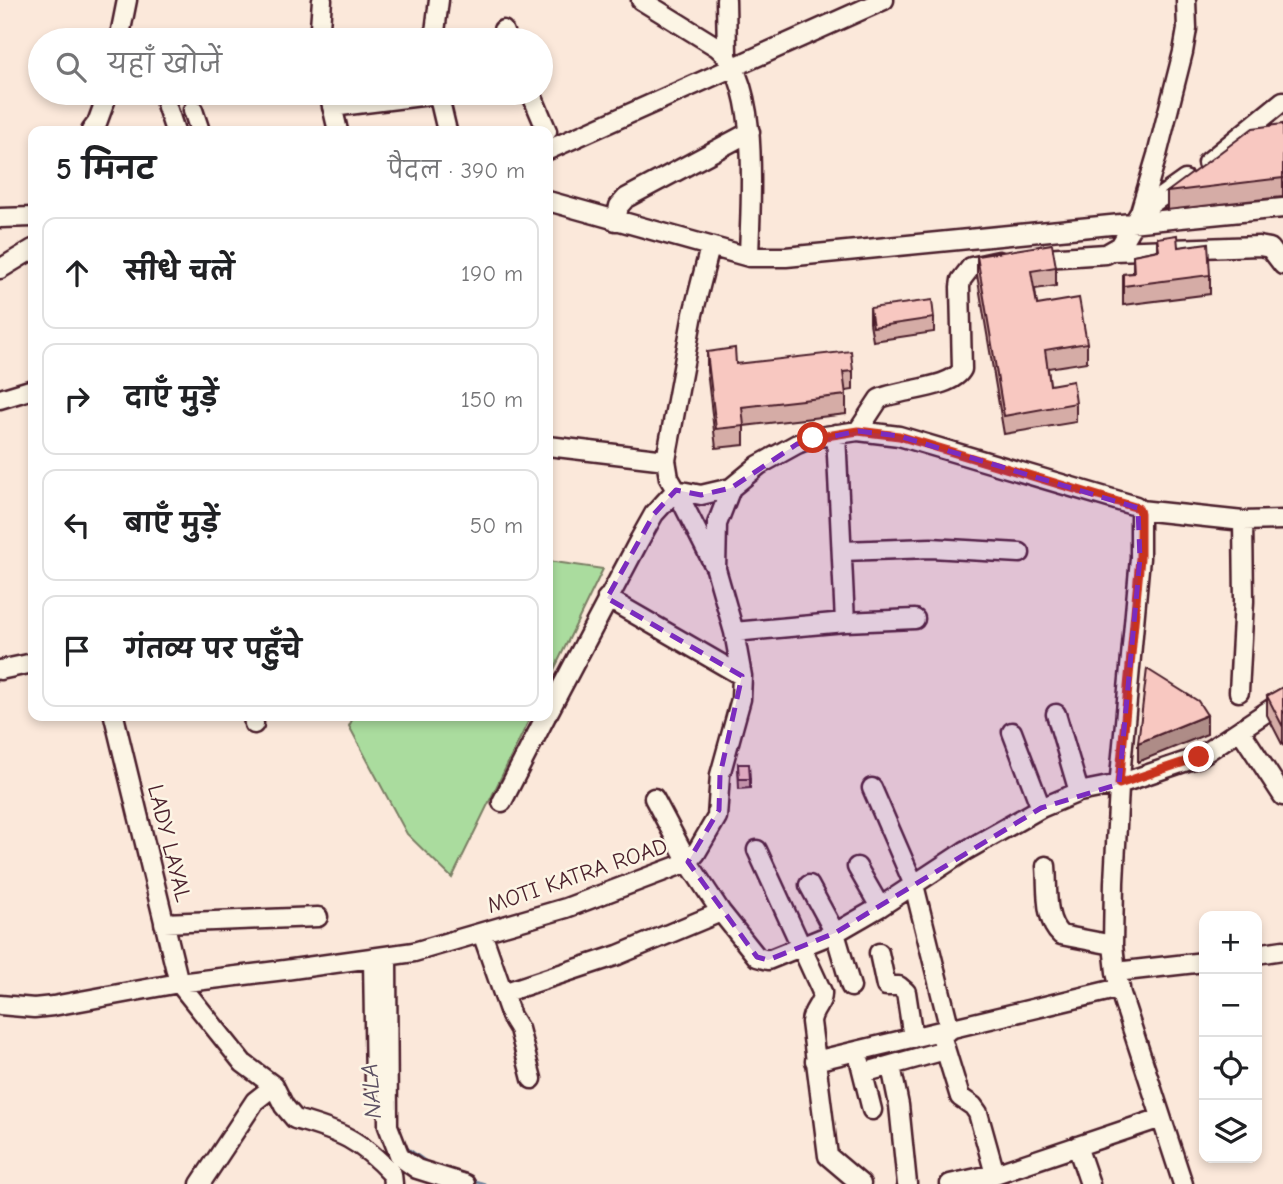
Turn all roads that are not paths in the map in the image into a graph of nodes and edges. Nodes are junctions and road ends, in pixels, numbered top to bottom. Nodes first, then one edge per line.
1 (127, 0) edge
2 (322, 0) edge
3 (439, 0) edge
4 (641, 0) edge
5 (726, 0) edge
6 (884, 0) edge
7 (1186, 0) edge
8 (121, 28) edge
9 (320, 28) edge
10 (436, 28) edge
11 (730, 60) junction
12 (1283, 101) edge
13 (104, 105) edge
14 (166, 105) edge
15 (331, 105) edge
16 (443, 105) edge
17 (536, 105) edge
18 (193, 110) dead end
19 (95, 126) edge
20 (173, 126) edge
21 (198, 126) edge
22 (337, 126) edge
23 (446, 126) edge
24 (544, 126) edge
25 (750, 132) junction
26 (553, 138) edge
27 (553, 202) edge
28 (1283, 208) edge
29 (28, 217) edge
30 (0, 218) edge
31 (1136, 218) junction
32 (615, 221) junction
33 (710, 247) junction
34 (1113, 251) junction
35 (28, 252) edge
36 (749, 257) junction
37 (1283, 265) edge
38 (0, 269) edge
39 (28, 391) edge
40 (0, 399) edge
41 (858, 431) junction
42 (836, 434) junction
43 (553, 447) edge
44 (666, 460) junction
45 (731, 488) junction
46 (676, 490) junction
47 (1140, 510) junction
48 (1283, 520) edge
49 (1243, 521) junction
50 (842, 551) junction
51 (1020, 553) dead end
52 (716, 569) junction
53 (607, 598) junction
54 (915, 620) dead end
55 (845, 622) junction
56 (734, 632) junction
57 (28, 664) edge
58 (0, 670) edge
59 (742, 676) junction
60 (1240, 692) dead end
61 (1283, 701) edge
62 (553, 702) edge
63 (1056, 714) dead end
64 (115, 721) edge
65 (543, 721) edge
66 (1240, 730) junction
67 (1012, 732) dead end
68 (1119, 784) junction
69 (872, 788) dead end
70 (1079, 792) junction
71 (1283, 796) edge
72 (654, 798) dead end
73 (502, 802) dead end
74 (1041, 808) junction
75 (757, 850) dead end
76 (688, 862) junction
77 (1046, 866) dead end
78 (857, 867) dead end
79 (809, 885) dead end
80 (914, 885) junction
81 (880, 907) junction
82 (721, 912) junction
83 (317, 917) dead end
84 (164, 923) junction
85 (482, 933) junction
86 (835, 933) junction
87 (1113, 945) junction
88 (802, 948) junction
89 (1283, 950) edge
90 (879, 953) dead end
91 (1262, 953) edge
92 (380, 957) junction
93 (1199, 963) edge
94 (1118, 980) junction
95 (179, 983) junction
96 (851, 987) dead end
97 (503, 993) junction
98 (0, 1005) edge
99 (945, 1031) junction
100 (913, 1038) junction
101 (945, 1050) junction
102 (856, 1051) junction
103 (815, 1061) junction
104 (891, 1066) junction
105 (863, 1073) junction
106 (532, 1079) dead end
107 (274, 1086) junction
108 (375, 1086) dead end
109 (872, 1110) dead end
110 (1161, 1118) junction
111 (1077, 1146) junction
112 (393, 1170) edge
113 (995, 1174) junction
114 (200, 1184) edge
115 (465, 1184) edge
116 (861, 1184) edge
117 (907, 1184) edge
118 (950, 1184) edge
119 (1090, 1184) edge
120 (1183, 1184) edge

1 - 8 street
2 - 9 street
3 - 10 street
4 - 11 street
5 - 11 street
6 - 11 street
7 - 31 street
11 - 25 street
11 - 26 street
12 - 31 street
13 - 19 street
14 - 20 street
15 - 22 street
16 - 23 street
17 - 24 street
18 - 21 street
25 - 32 street
25 - 36 street
27 - 32 street
28 - 31 street
29 - 30 street
31 - 34 street
31 - 36 street
32 - 33 street
33 - 36 street
33 - 44 street
34 - 37 street
34 - 41 street
35 - 38 street
39 - 40 street
41 - 42 street
41 - 47 street
42 - 45 street
42 - 50 street
43 - 44 street
44 - 46 street
45 - 46 street
45 - 52 street, MOTI KATRA ROAD
46 - 52 street
46 - 53 street
47 - 49 street
47 - 68 street
48 - 49 street
49 - 60 street
50 - 51 street
50 - 55 street
52 - 56 street, MOTI KATRA ROAD
53 - 59 street
53 - 62 street
54 - 55 street
55 - 56 street
56 - 59 street, MOTI KATRA ROAD
57 - 58 street
59 - 76 street, MOTI KATRA ROAD
61 - 66 street
63 - 70 street
64 - 84 street, LADY LAYAL
65 - 73 street
66 - 68 street
66 - 71 street
67 - 74 street
68 - 70 street
68 - 87 street
69 - 80 street
70 - 74 street
72 - 76 street
74 - 80 street
75 - 88 street
76 - 82 street
76 - 85 street, MOTI KATRA ROAD
77 - 87 street
78 - 81 street
79 - 86 street
80 - 81 street
80 - 99 street
81 - 86 street
82 - 88 street
82 - 97 street
83 - 84 street
84 - 95 street, LADY LAYAL
85 - 92 street, MOTI KATRA ROAD
85 - 97 street
86 - 88 street
86 - 96 street
87 - 94 street
88 - 103 street
89 - 91 street
90 - 100 street
92 - 95 street, MOTI KATRA ROAD
92 - 108 street
92 - 112 street
93 - 94 street
94 - 99 street
94 - 110 street
95 - 98 street, MOTI KATRA ROAD
95 - 107 street
97 - 106 street
99 - 100 street
99 - 101 street
100 - 102 street
101 - 104 street
101 - 113 street
102 - 103 street
102 - 105 street
103 - 116 street
104 - 105 street
104 - 117 street
105 - 109 street
107 - 112 street
107 - 114 street
110 - 111 street
110 - 120 street
111 - 113 street
111 - 119 street
112 - 115 street
113 - 118 street

